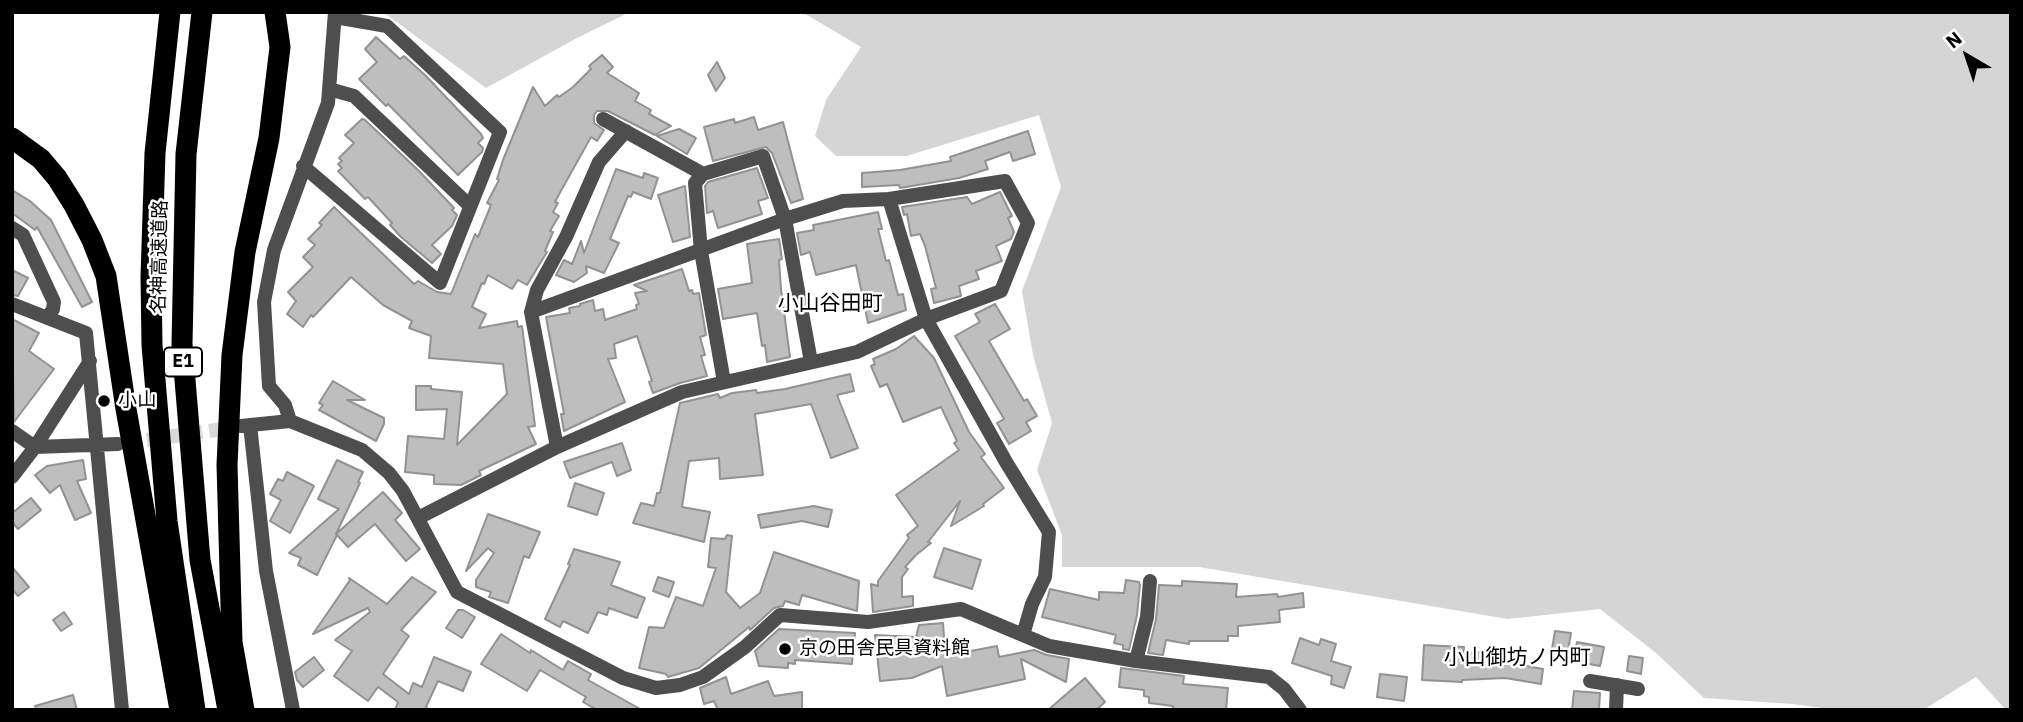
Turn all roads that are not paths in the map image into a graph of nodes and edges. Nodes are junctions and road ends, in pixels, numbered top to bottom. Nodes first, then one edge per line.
1 (170, 12) edge
2 (202, 12) edge
3 (275, 12) edge
4 (335, 15) edge
5 (329, 89) junction
6 (603, 119) dead end
7 (626, 131) junction
8 (12, 138) edge
9 (303, 166) junction
10 (703, 174) junction
11 (889, 200) junction
12 (470, 206) junction
13 (785, 219) junction
14 (12, 228) edge
15 (701, 251) junction
16 (12, 304) edge
17 (531, 312) junction
18 (48, 318) junction
19 (926, 319) junction
20 (89, 361) junction
21 (811, 362) junction
22 (724, 382) junction
23 (290, 421) junction
24 (12, 431) edge
25 (118, 444) tunnel mouth
26 (98, 446) junction
27 (35, 447) junction
28 (557, 447) junction
29 (12, 477) edge
30 (418, 518) junction
31 (1150, 581) dead end
32 (1023, 635) junction
33 (1136, 661) junction
34 (1590, 681) dead end
35 (1617, 685) junction
36 (1638, 688) dead end
37 (122, 710) edge
38 (180, 710) edge
39 (195, 710) edge
40 (228, 710) edge
41 (244, 710) edge
42 (293, 710) edge
43 (1300, 710) edge
44 (1616, 710) edge

1 - 39 highway, 名神高速道路 / E1
2 - 40 highway, 名神高速道路 / E1
3 - 41 highway
4 - 5 street
4 - 12 street
5 - 9 street
5 - 12 street
6 - 7 street
7 - 10 street
7 - 17 street
8 - 38 highway
9 - 12 street
9 - 23 street
10 - 13 street
10 - 15 street
11 - 13 street
11 - 19 street
11 - 19 street
13 - 15 street
13 - 21 street
14 - 18 street
15 - 17 street
15 - 22 street
16 - 18 street
17 - 28 street
18 - 20 street
19 - 21 street
19 - 32 street
20 - 26 street
20 - 27 street
21 - 22 street
22 - 28 street
23 - 30 street
23 - 42 street
24 - 27 street
25 - 26 street
26 - 27 street
26 - 37 street
27 - 29 street
28 - 30 street
30 - 32 street
31 - 33 street
32 - 33 street
33 - 43 street
34 - 35 street
35 - 36 street
35 - 44 street

